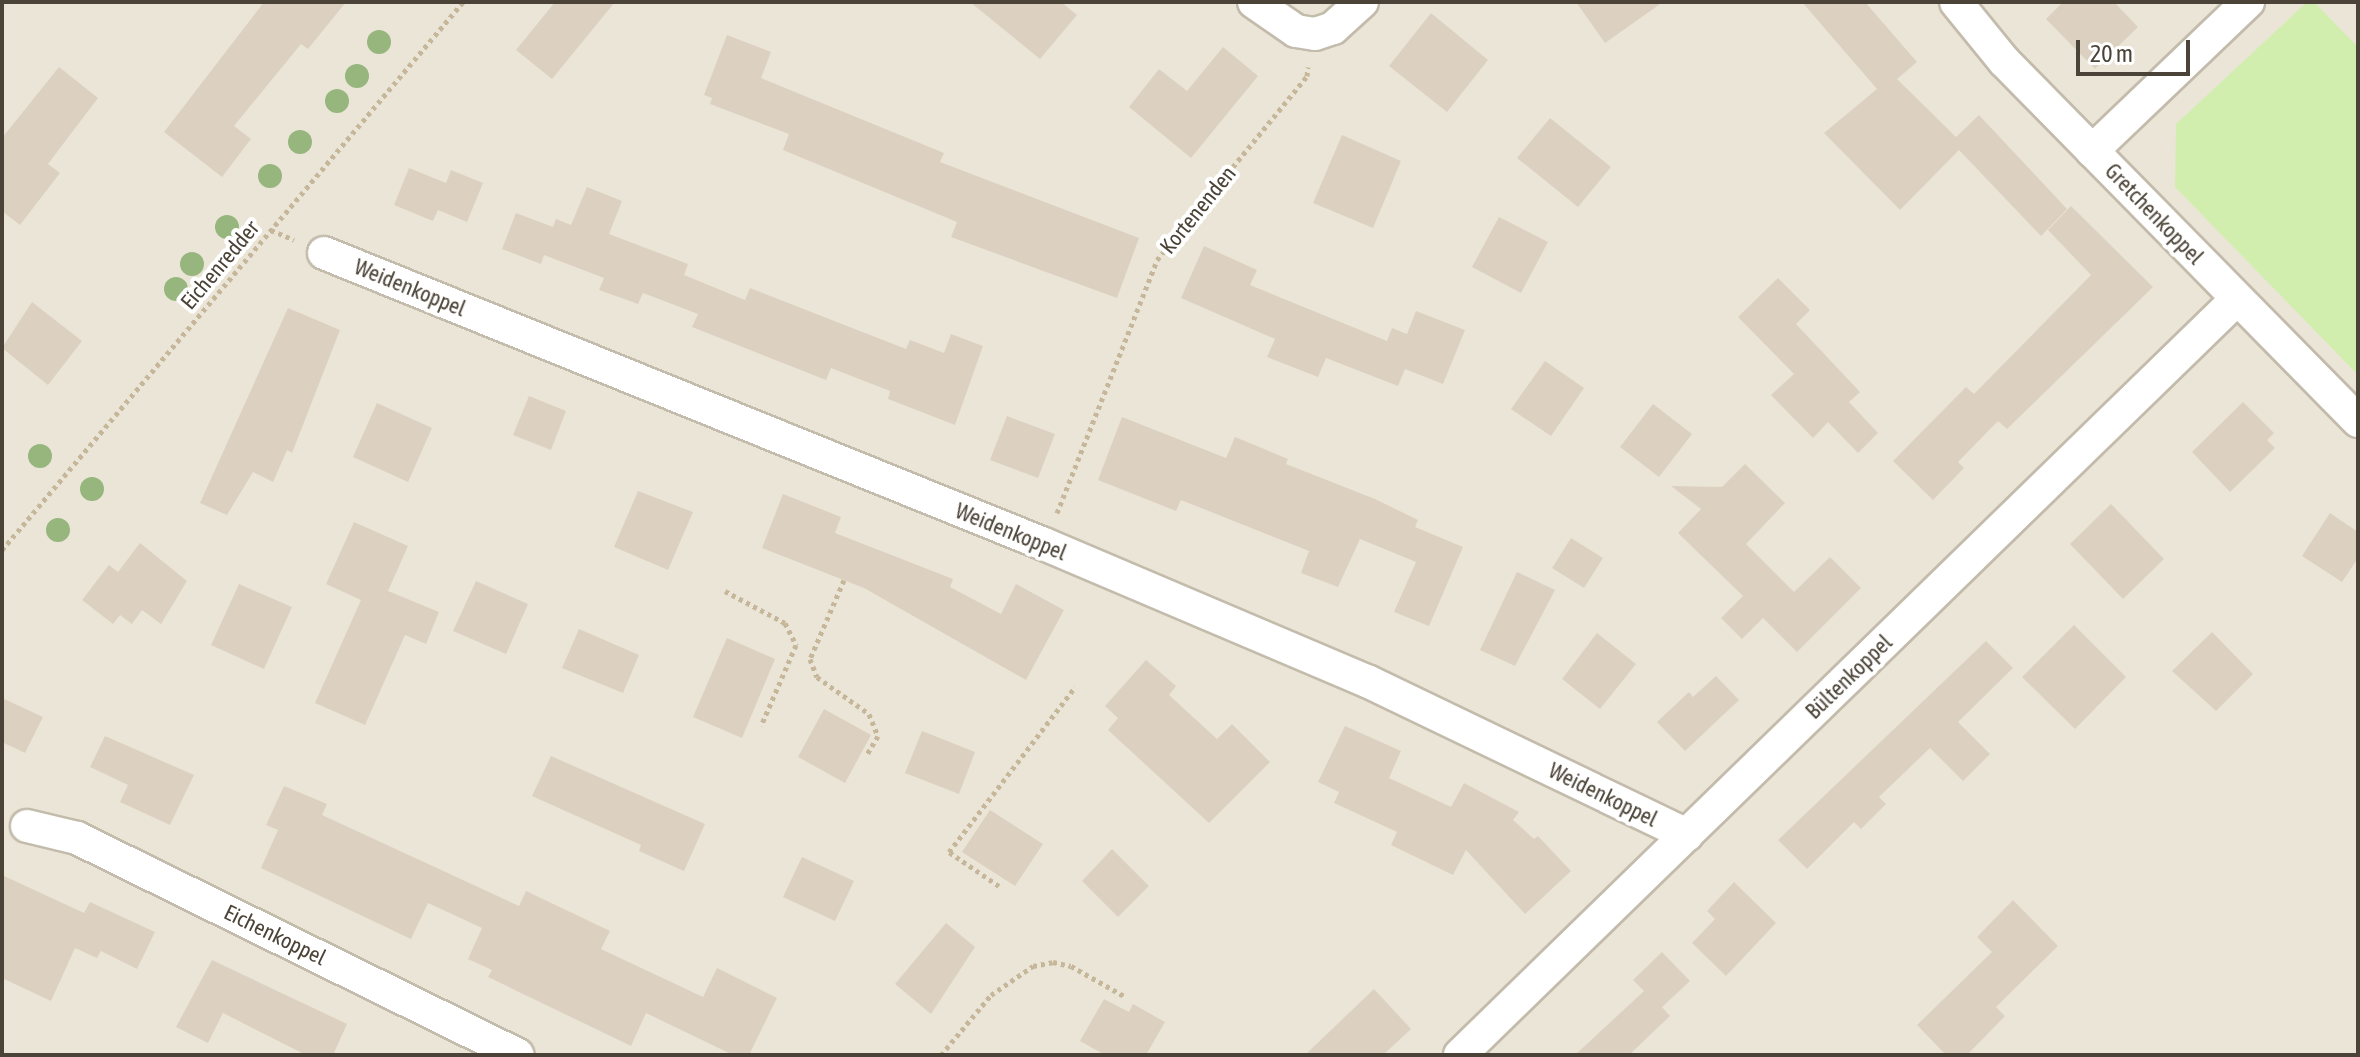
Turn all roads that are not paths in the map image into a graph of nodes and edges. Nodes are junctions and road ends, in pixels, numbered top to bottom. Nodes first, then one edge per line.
1 (1254, 2) edge
2 (1362, 2) edge
3 (1956, 2) edge
4 (2248, 2) edge
5 (2092, 151) junction
6 (324, 253) dead end
7 (2237, 299) junction
8 (2358, 421) edge
9 (27, 826) dead end
10 (1687, 835) junction
11 (518, 1055) edge
12 (1460, 1055) edge

1 - 2 street
3 - 5 street, Gretchenkoppel
4 - 5 street
5 - 7 street, Gretchenkoppel
6 - 10 street, Weidenkoppel
7 - 8 street, Gretchenkoppel
7 - 10 street, Bültenkoppel
9 - 11 street, Eichenkoppel
10 - 12 street, Bültenkoppel

